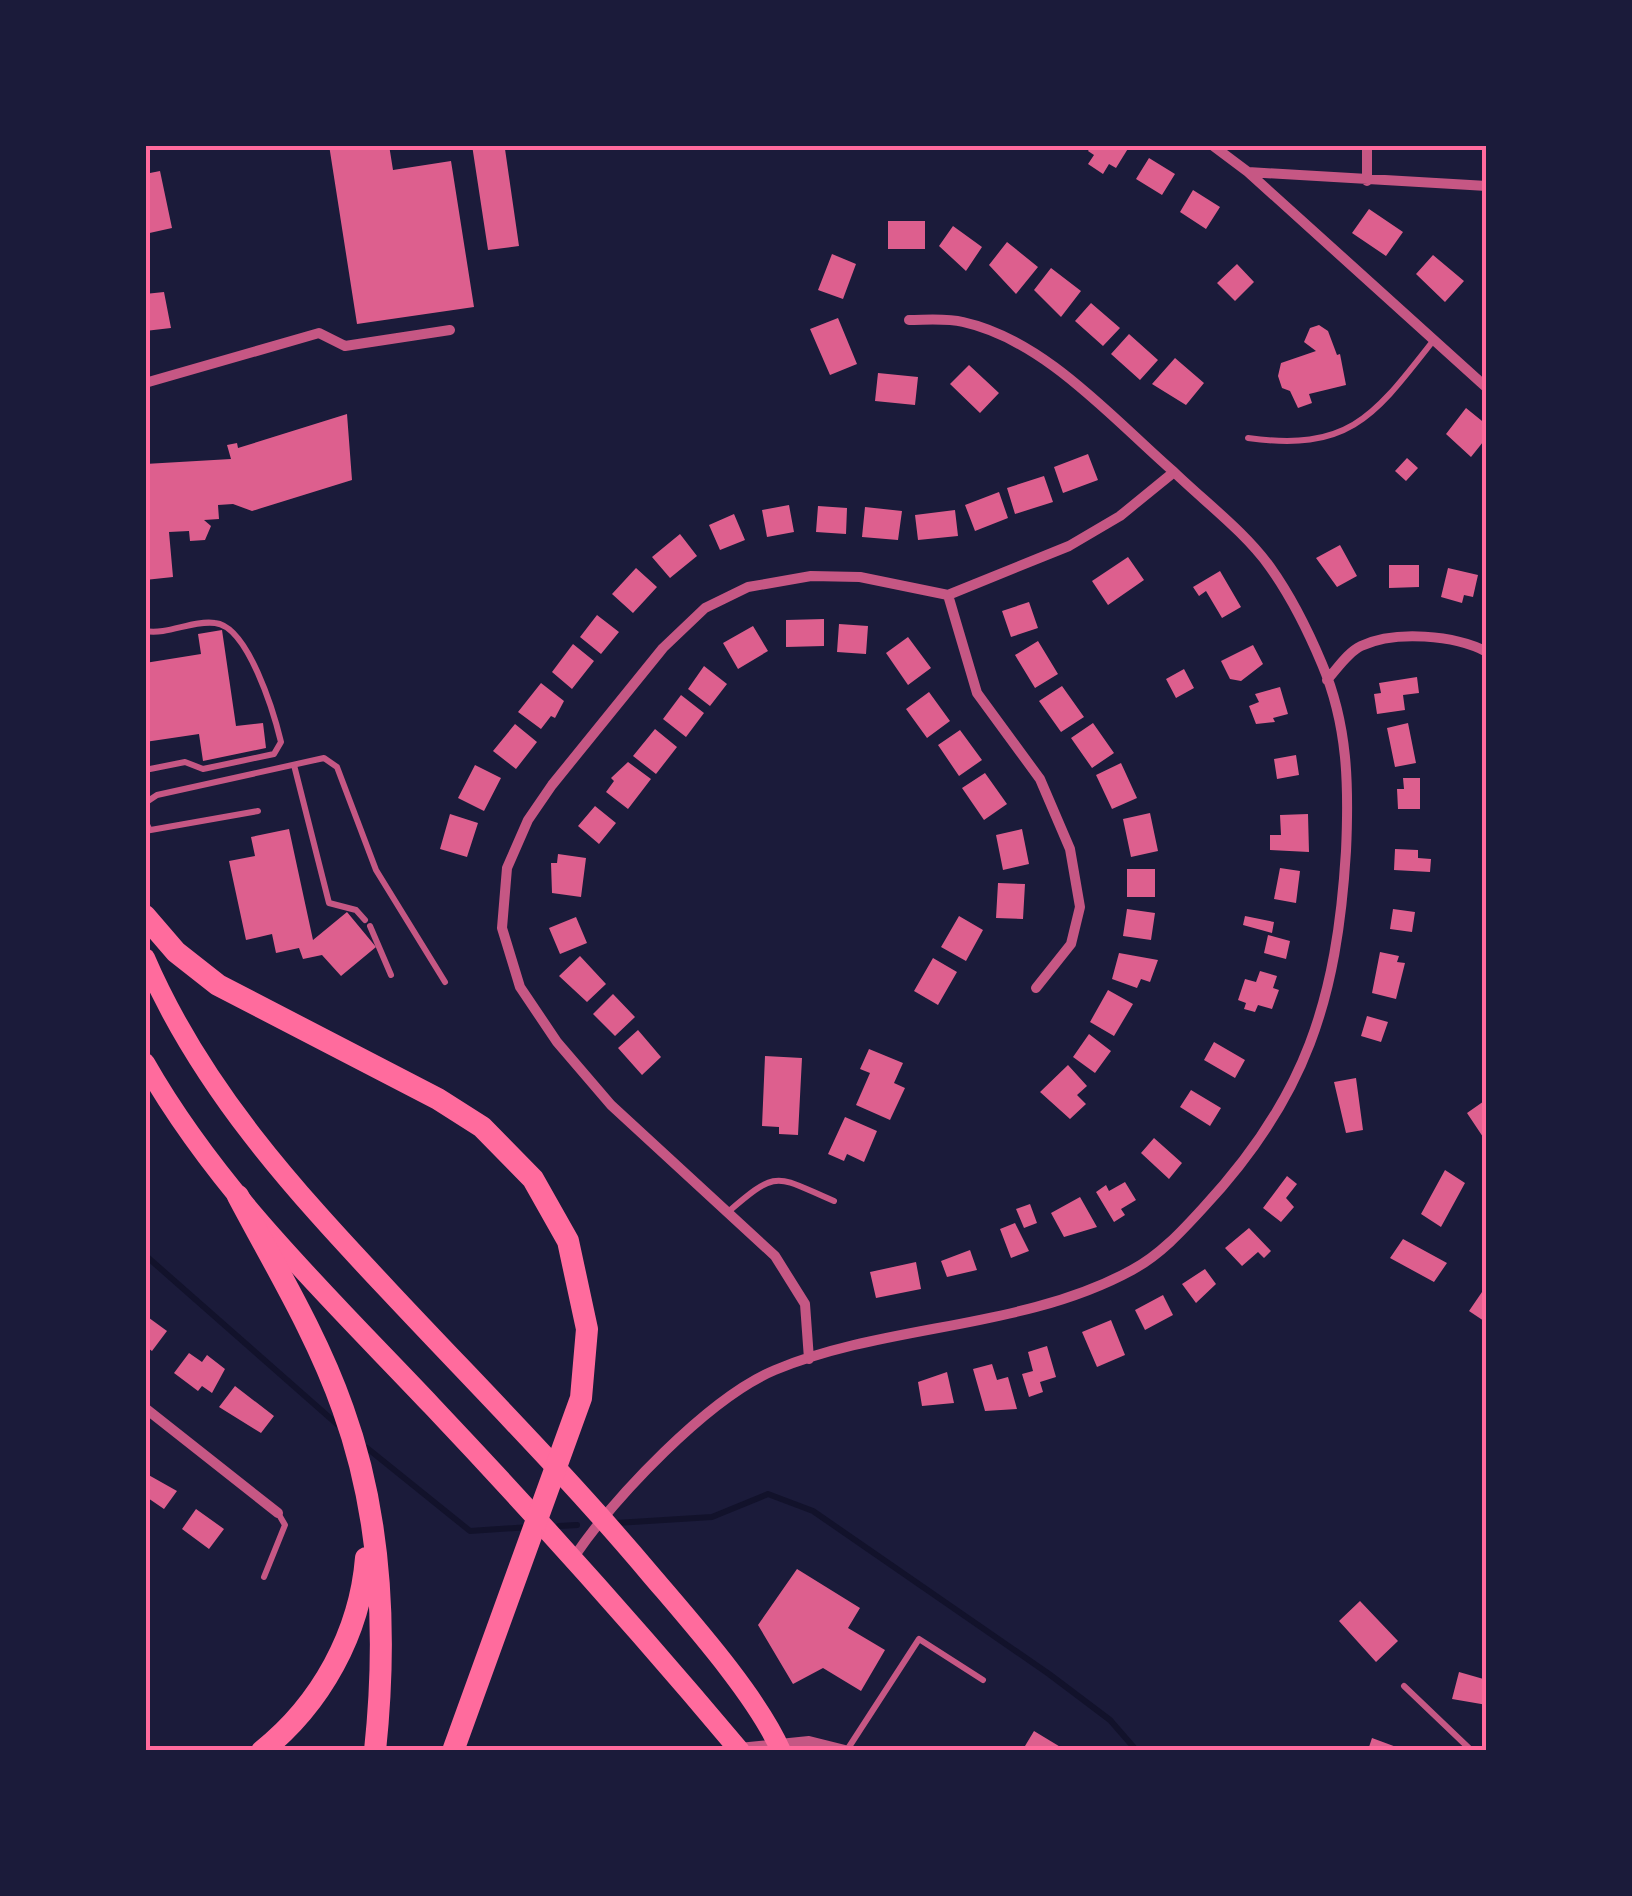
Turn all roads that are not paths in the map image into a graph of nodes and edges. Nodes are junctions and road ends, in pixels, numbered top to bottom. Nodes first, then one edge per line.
1 (1212, 145) edge
2 (1367, 145) edge
3 (1248, 172) junction
4 (1367, 182) junction
5 (1487, 186) edge
6 (909, 320) dead end
7 (450, 330) dead end
8 (1434, 340) junction
9 (145, 383) edge
10 (1487, 388) edge
11 (1248, 438) dead end
12 (1174, 472) junction
13 (948, 594) junction
14 (145, 631) edge
15 (1487, 652) edge
16 (1328, 680) junction
17 (294, 765) junction
18 (145, 770) edge
19 (145, 803) edge
20 (258, 811) dead end
21 (145, 820) edge
22 (147, 830) edge
23 (145, 916) edge
24 (145, 958) edge
25 (392, 976) dead end
26 (445, 982) dead end
27 (1036, 988) dead end
28 (145, 1062) edge
29 (238, 1196) junction
30 (834, 1201) dead end
31 (728, 1212) junction
32 (808, 1359) junction
33 (145, 1408) edge
34 (358, 1460) junction
35 (278, 1513) joint
36 (601, 1516) junction
37 (574, 1557) junction
38 (264, 1577) dead end
39 (983, 1680) dead end
40 (1404, 1686) dead end
41 (779, 1747) edge
42 (739, 1750) edge
43 (848, 1750) edge
44 (262, 1751) edge
45 (375, 1751) edge
46 (454, 1751) edge
47 (1472, 1751) edge

1 - 3 street
2 - 4 street
3 - 4 street
3 - 8 street
4 - 5 street
6 - 12 street
7 - 9 street
8 - 10 street
8 - 11 lane
12 - 13 street
12 - 16 street
13 - 27 street
13 - 31 street
14 - 18 lane
15 - 16 street
16 - 32 street
17 - 19 lane
17 - 25 lane
17 - 26 lane
20 - 22 lane
21 - 22 lane
23 - 46 highway
24 - 36 main road
28 - 29 main road
29 - 34 highway
29 - 37 main road
30 - 31 lane
31 - 32 street
32 - 36 street
33 - 35 street
34 - 44 highway
34 - 45 highway
35 - 38 lane
36 - 37 street
36 - 41 main road
37 - 42 main road
39 - 43 lane
40 - 47 lane
41 - 42 street
41 - 43 street

